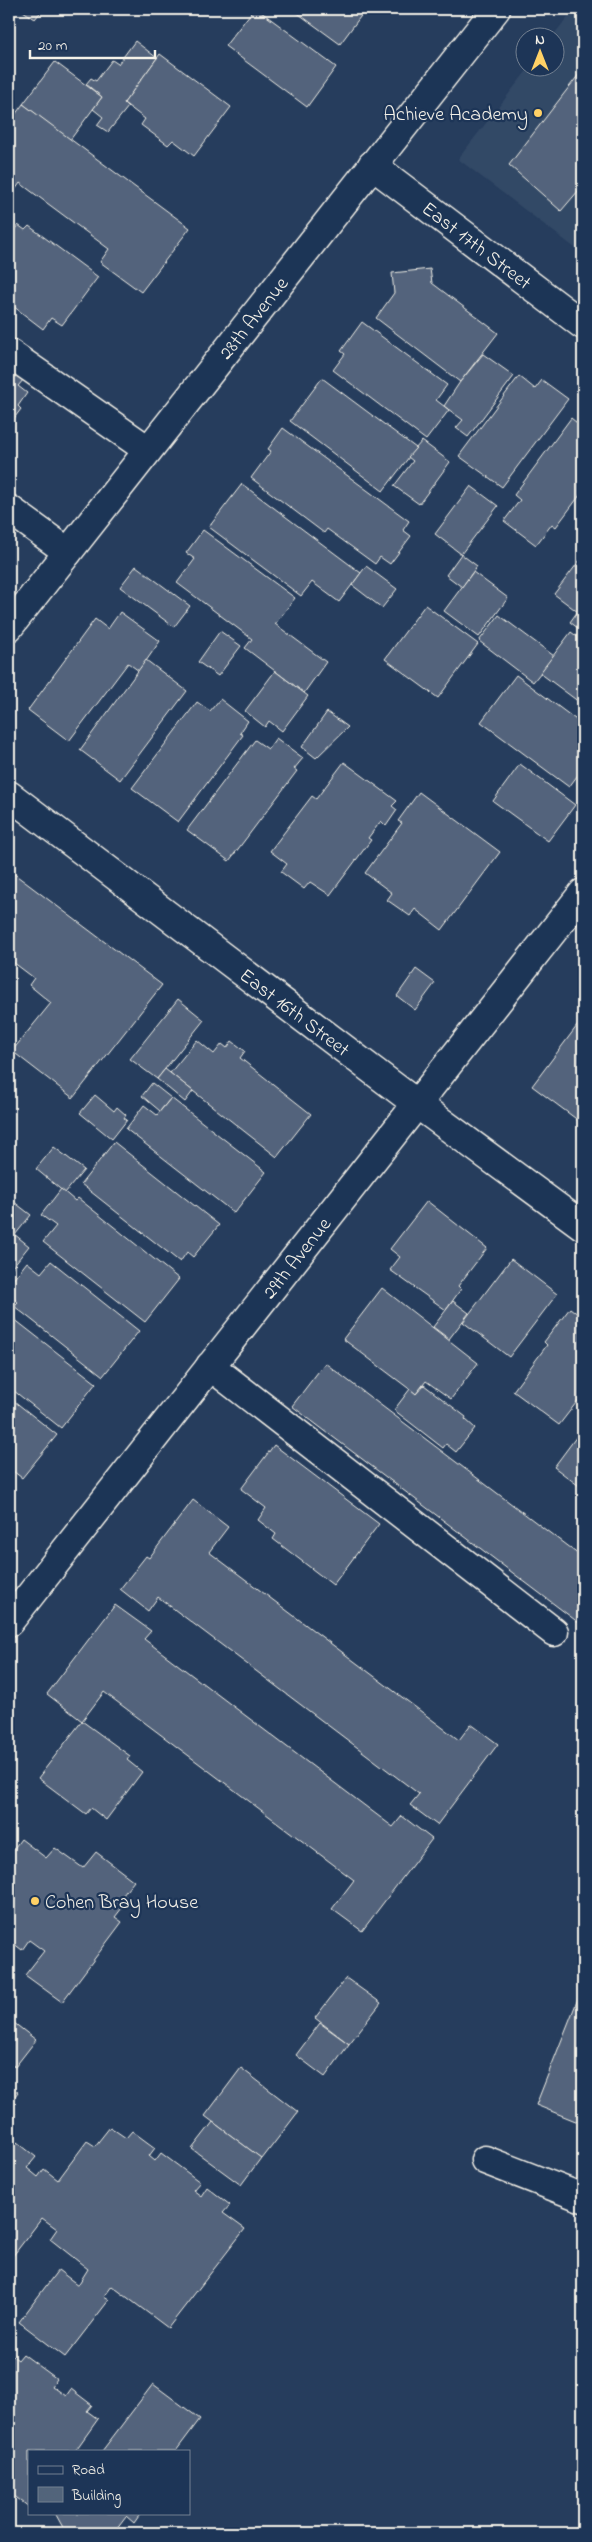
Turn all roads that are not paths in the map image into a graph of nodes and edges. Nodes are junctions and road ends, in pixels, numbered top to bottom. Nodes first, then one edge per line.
1 (496, 9) edge
2 (372, 165) junction
3 (583, 325) edge
4 (9, 353) edge
5 (148, 450) junction
6 (9, 509) edge
7 (68, 552) junction
8 (9, 627) edge
9 (9, 795) edge
10 (583, 893) edge
11 (417, 1104) junction
12 (583, 1226) edge
13 (210, 1366) junction
14 (9, 1622) edge
15 (554, 1632) dead end
16 (485, 2160) dead end
17 (583, 2198) edge

1 - 2 street, 28th Avenue
2 - 3 street, East 17th Street
2 - 5 street, 28th Avenue
4 - 5 street
5 - 7 street, 28th Avenue
6 - 7 street
7 - 8 street, 28th Avenue
9 - 11 street, East 16th Street
10 - 11 street, 29th Avenue
11 - 12 street, East 16th Street
11 - 13 street, 29th Avenue
13 - 14 street, 29th Avenue
13 - 15 street
16 - 17 street

